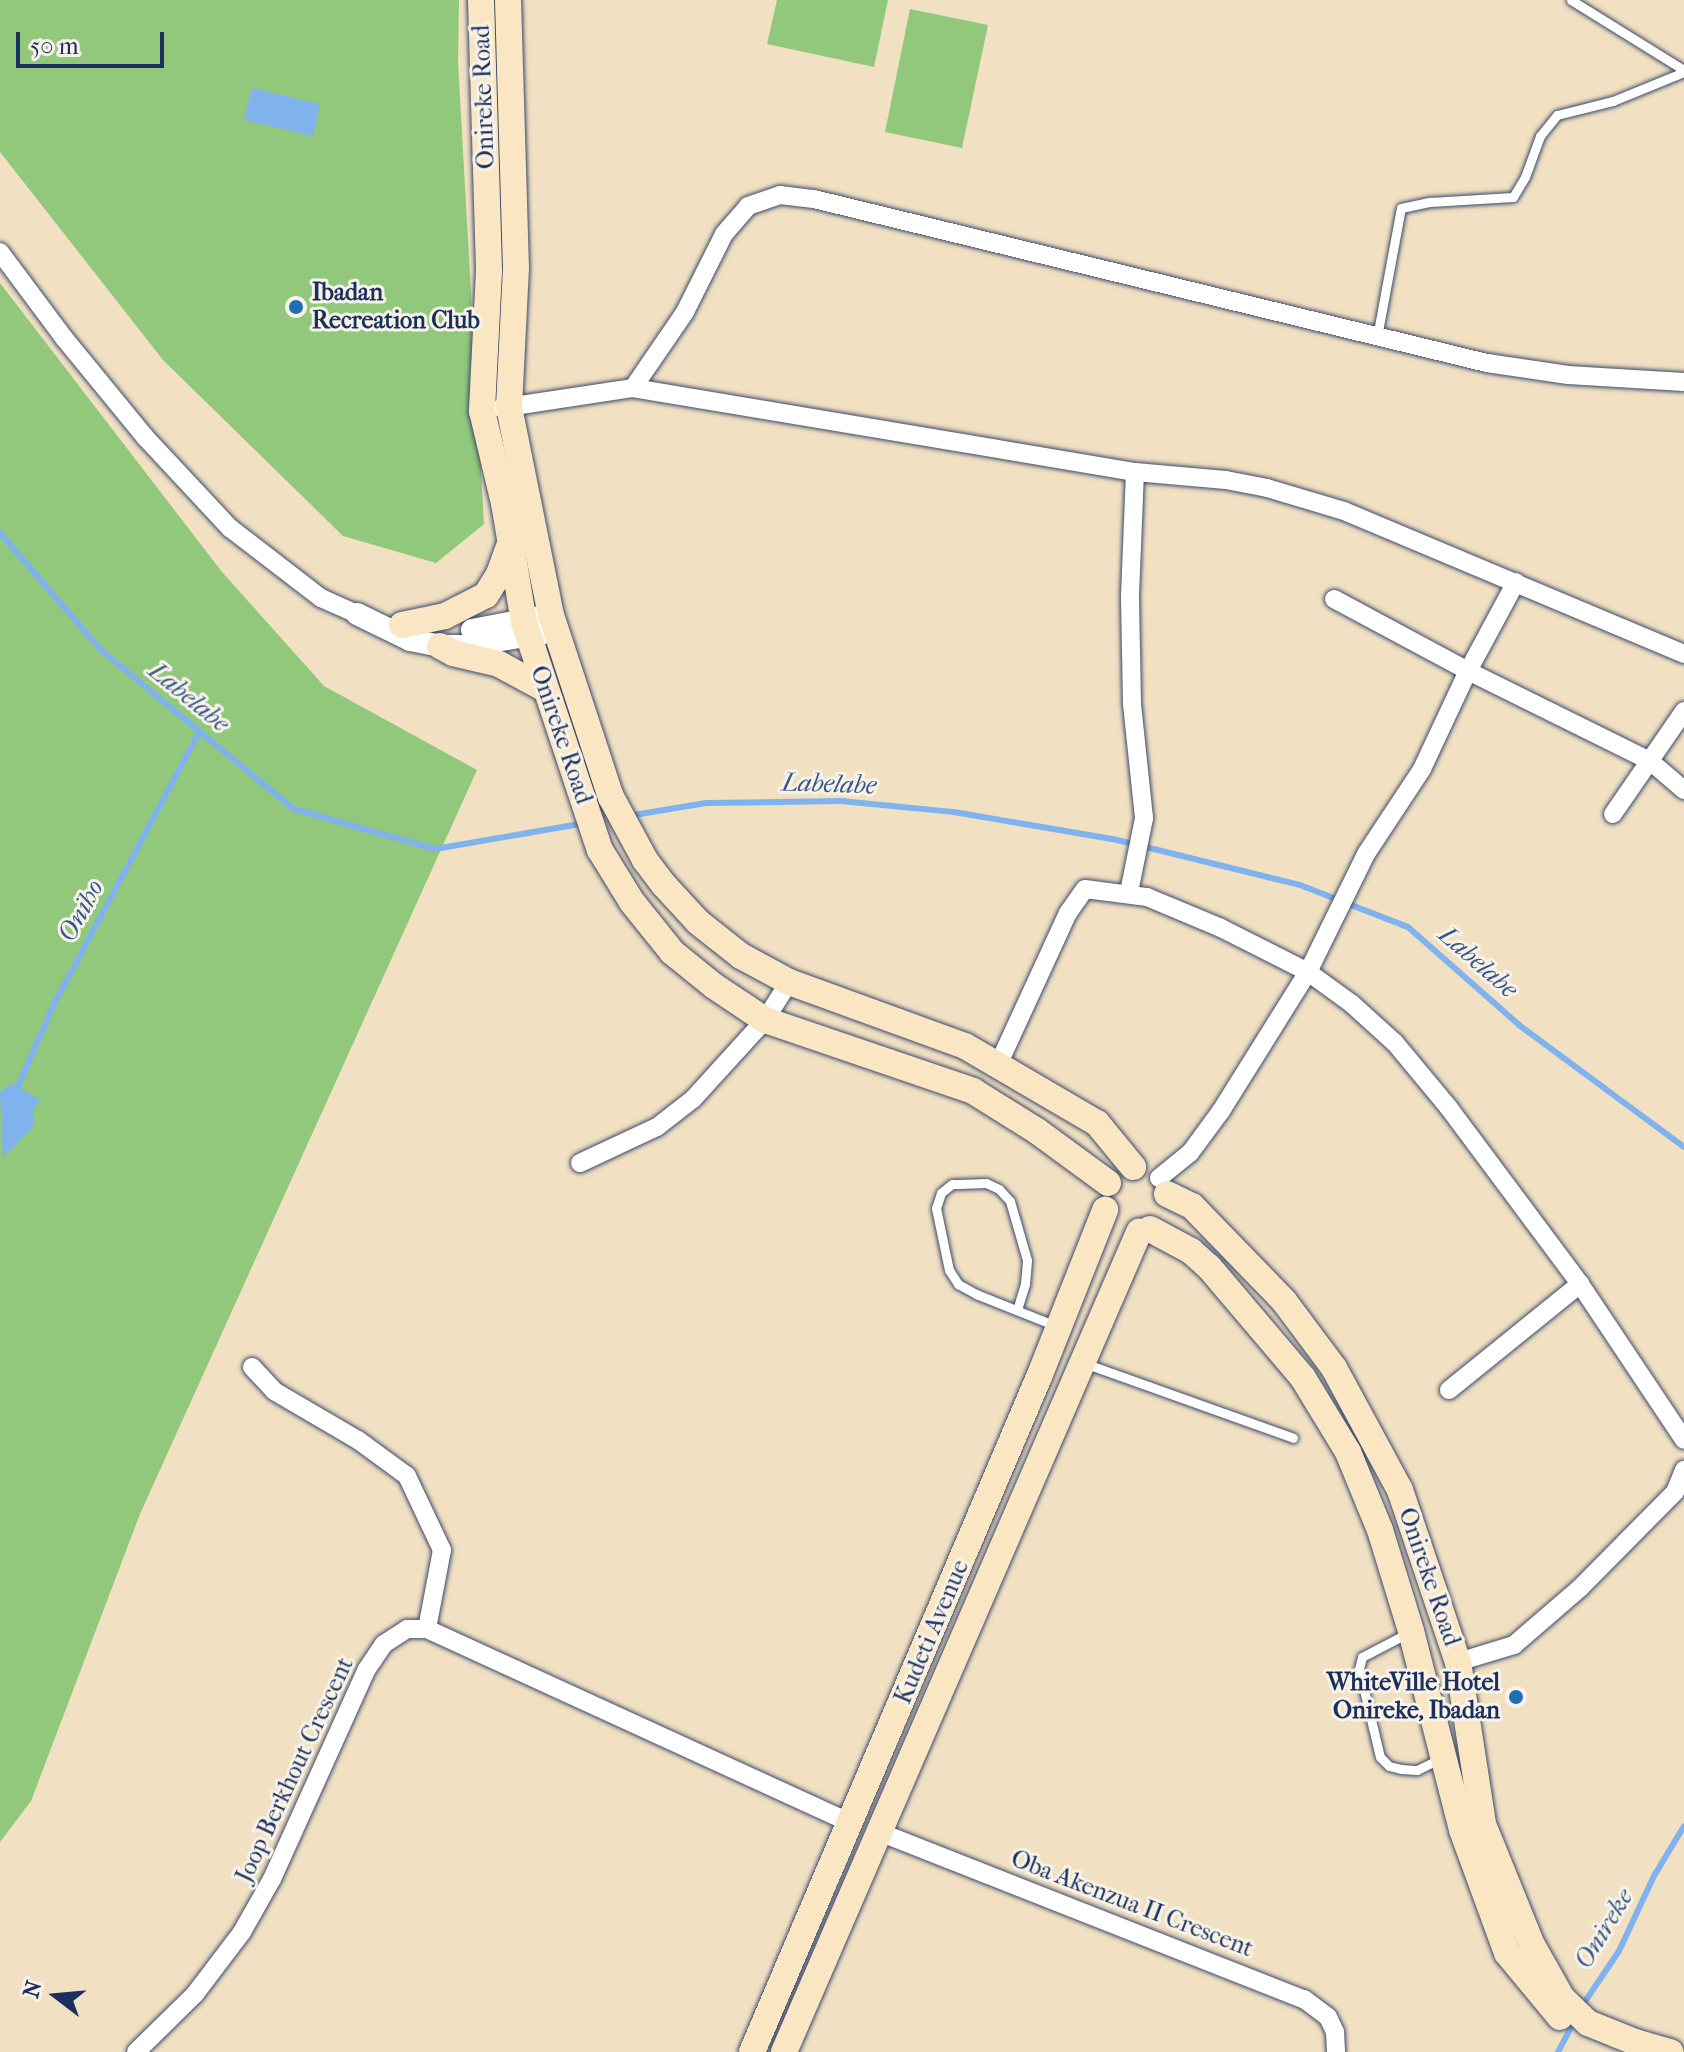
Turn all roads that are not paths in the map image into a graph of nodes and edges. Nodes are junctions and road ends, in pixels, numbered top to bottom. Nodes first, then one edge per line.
1 (481, 0) edge
2 (508, 0) edge
3 (1571, 0) edge
4 (1684, 71) edge
5 (0, 252) edge
6 (1377, 337) junction
7 (1684, 382) edge
8 (633, 388) junction
9 (509, 407) junction
10 (482, 411) junction
11 (1135, 472) junction
12 (510, 543) junction
13 (1516, 582) junction
14 (1334, 599) dead end
15 (357, 614) junction
16 (553, 622) junction
17 (402, 625) junction
18 (526, 630) junction
19 (440, 646) junction
20 (1684, 654) edge
21 (1468, 671) junction
22 (545, 689) junction
23 (1684, 711) edge
24 (1650, 761) junction
25 (1684, 790) edge
26 (1613, 814) dead end
27 (1129, 892) junction
28 (1308, 972) junction
29 (789, 982) junction
30 (765, 1020) junction
31 (998, 1065) junction
32 (580, 1163) dead end
33 (1133, 1167) junction
34 (1108, 1183) junction
35 (1163, 1186) junction
36 (1105, 1210) junction
37 (1144, 1231) junction
38 (1580, 1284) junction
39 (1017, 1310) junction
40 (1059, 1328) junction
41 (1081, 1362) junction
42 (252, 1367) dead end
43 (1449, 1390) dead end
44 (1293, 1438) dead end
45 (1684, 1440) edge
46 (1684, 1470) edge
47 (427, 1629) junction
48 (1411, 1631) junction
49 (1458, 1662) junction
50 (1442, 1758) junction
51 (851, 1823) junction
52 (1473, 1827) junction
53 (879, 1832) junction
54 (1585, 2028) junction
55 (136, 2052) edge
56 (752, 2052) edge
57 (784, 2052) edge
58 (1336, 2052) edge
59 (1617, 2052) edge
60 (1671, 2052) edge

1 - 10 main road, Onireke Road
2 - 9 main road, Onireke Road
3 - 4 lane
4 - 6 lane
5 - 15 street
6 - 7 street
6 - 8 street
8 - 9 street
8 - 11 street
9 - 10 street
9 - 16 main road, Onireke Road
10 - 12 main road, Onireke Road
11 - 13 street
11 - 27 street
12 - 17 main road
12 - 18 main road, Onireke Road
13 - 20 street
13 - 21 street
14 - 21 street
15 - 17 street
15 - 19 street
16 - 18 street
16 - 29 main road, Onireke Road
17 - 18 street
18 - 19 street
18 - 22 main road, Onireke Road
19 - 22 main road
21 - 24 street
21 - 28 street
22 - 30 main road, Onireke Road
23 - 24 street
24 - 25 street
24 - 26 street
27 - 28 street
27 - 31 street
28 - 35 street
28 - 38 street
29 - 30 street
29 - 31 main road, Onireke Road
30 - 32 street
30 - 34 main road, Onireke Road
31 - 33 main road, Onireke Road
33 - 34 main road
33 - 35 main road
34 - 36 main road
35 - 37 main road
35 - 49 main road, Onireke Road
36 - 37 main road
36 - 40 main road, Kudeti Avenue
37 - 41 main road, Kudeti Avenue
37 - 48 main road, Onireke Road
38 - 43 street
38 - 45 street
39 - 39 lane
39 - 40 lane
40 - 51 main road, Kudeti Avenue
41 - 44 lane
41 - 53 main road, Kudeti Avenue
42 - 47 street
46 - 49 street
47 - 51 street
47 - 55 street, Joop Berkhout Crescent
48 - 50 main road, Onireke Road
48 - 50 lane
49 - 52 main road, Onireke Road
50 - 52 main road, Onireke Road
51 - 56 main road, Kudeti Avenue
52 - 54 main road, Onireke Road
53 - 57 main road, Kudeti Avenue
53 - 58 street, Oba Akenzua II Crescent
54 - 59 main road, Onireke Road
54 - 60 main road, Onireke Road

